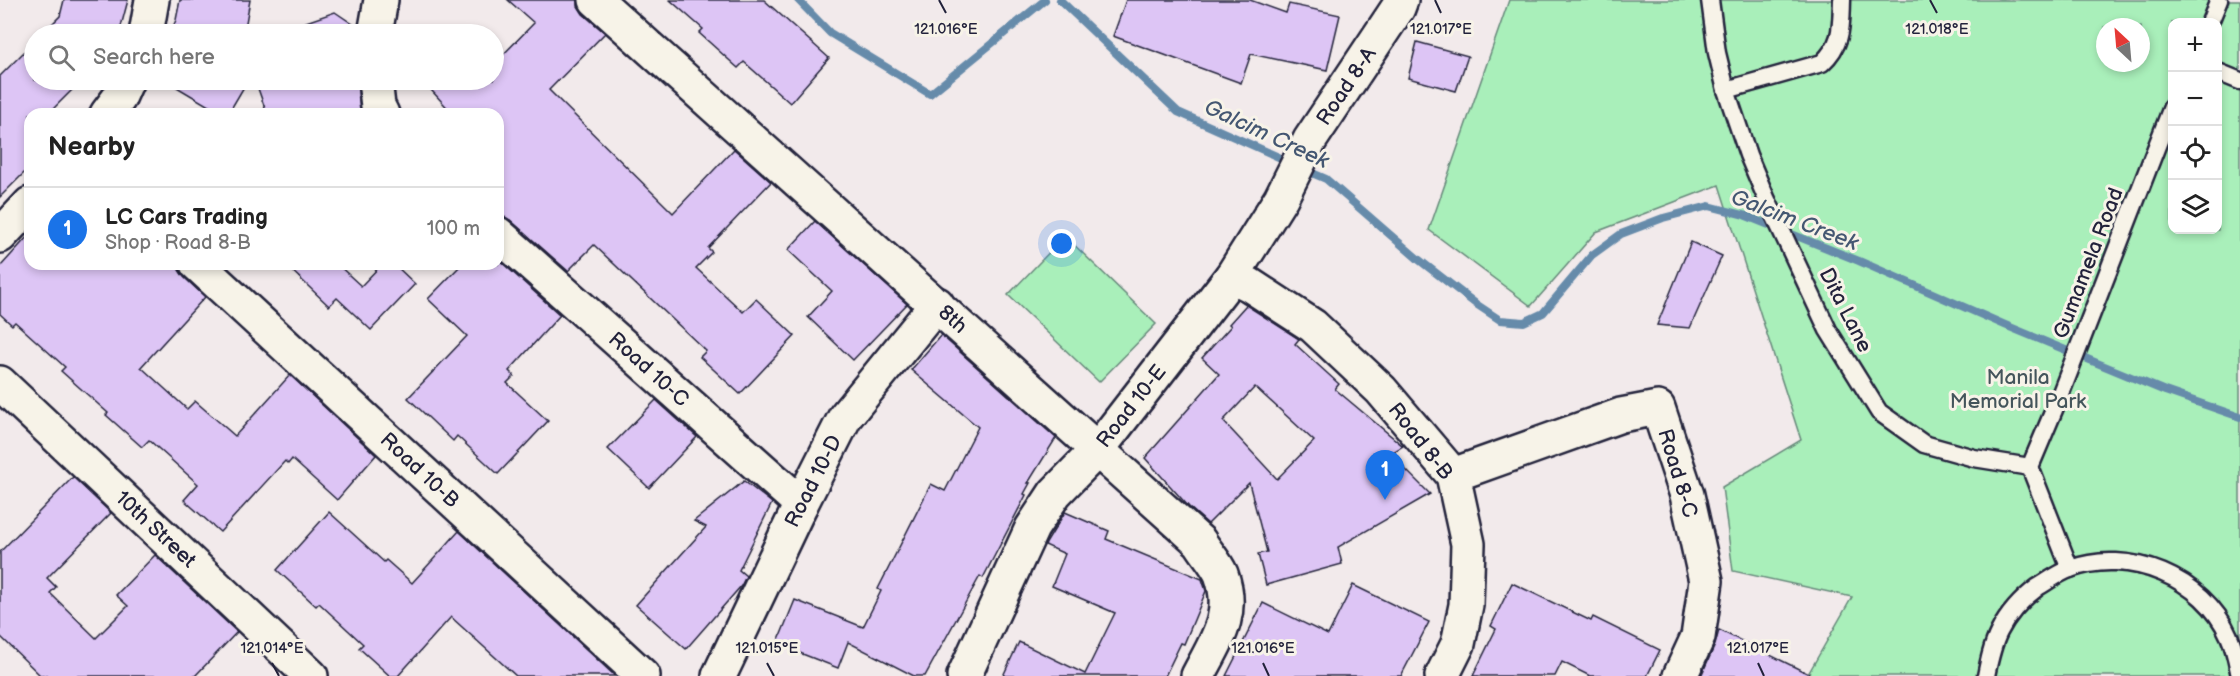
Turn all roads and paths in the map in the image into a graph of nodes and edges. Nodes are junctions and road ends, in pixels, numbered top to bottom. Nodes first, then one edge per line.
1 (152, 0) edge
2 (381, 0) edge
3 (596, 0) edge
4 (1710, 0) edge
5 (1842, 0) edge
6 (2219, 0) edge
7 (1392, 3) edge
8 (2212, 18) edge
9 (148, 24) edge
10 (377, 24) edge
11 (2222, 74) edge
12 (2240, 81) edge
13 (123, 90) edge
14 (376, 90) edge
15 (1726, 90) junction
16 (112, 108) edge
17 (379, 108) edge
18 (2168, 116) edge
19 (1310, 141) joint
20 (24, 210) edge
21 (0, 236) edge
22 (504, 239) edge
23 (203, 270) edge
24 (1232, 276) junction
25 (937, 304) junction
26 (0, 383) edge
27 (1098, 449) junction
28 (2030, 467) junction
29 (1453, 474) junction
30 (801, 504) junction
31 (2070, 569) junction
32 (311, 676) edge
33 (643, 676) edge
34 (719, 676) edge
35 (964, 676) edge
36 (1198, 676) edge
37 (1442, 676) edge
38 (1680, 676) edge
39 (1986, 676) edge
40 (2240, 676) edge

1 - 9 street
2 - 10 street
3 - 25 street, 8th
4 - 15 lane, Dita Lane
5 - 15 lane
6 - 8 lane
7 - 19 street, Road 8-A
11 - 12 lane
13 - 16 street
14 - 17 street
15 - 28 lane, Dita Lane
18 - 28 lane, Gumamela Road
19 - 24 street, Road 10-E
20 - 21 street
22 - 30 street, Road 10-C
23 - 33 street, Road 10-B
24 - 27 street, Road 10-E
24 - 29 street, Road 8-B
25 - 27 street, 8th
25 - 30 street, Road 10-D
26 - 32 street, 10th Street
27 - 35 street, Road 10-E
27 - 36 street, 8th
28 - 31 lane
29 - 37 street, Road 8-B
29 - 38 street, Road 8-C
30 - 34 street, Road 10-D
31 - 39 lane
31 - 40 lane

